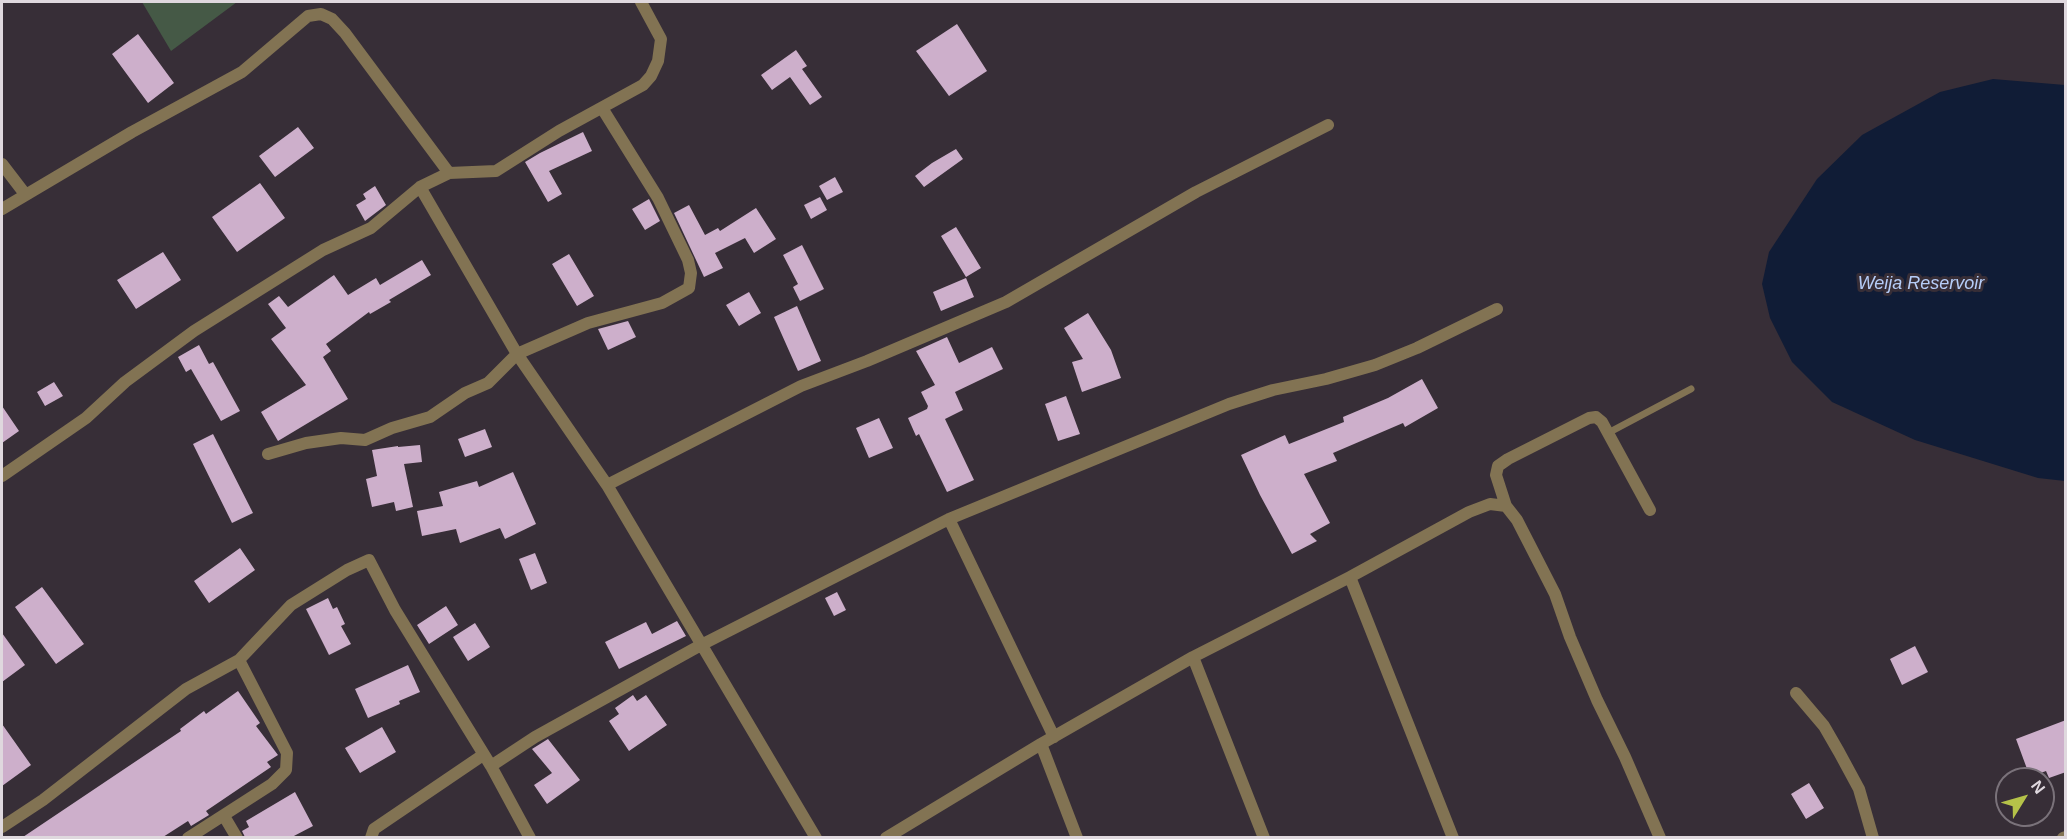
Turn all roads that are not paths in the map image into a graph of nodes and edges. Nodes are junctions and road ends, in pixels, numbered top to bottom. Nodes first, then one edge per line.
1 (641, 2) edge
2 (602, 108) junction
3 (1328, 125) dead end
4 (2, 164) edge
5 (449, 173) junction
6 (420, 187) junction
7 (25, 194) junction
8 (2, 209) edge
9 (1497, 309) dead end
10 (517, 354) junction
11 (1691, 389) dead end
12 (1608, 433) junction
13 (268, 454) dead end
14 (2, 476) edge
15 (607, 485) junction
16 (1506, 506) junction
17 (1650, 510) dead end
18 (949, 519) junction
19 (1350, 577) junction
20 (701, 645) junction
21 (1193, 657) junction
22 (239, 660) junction
23 (1796, 693) dead end
24 (1054, 737) junction
25 (1041, 744) junction
26 (483, 755) junction
27 (491, 766) junction
28 (224, 816) junction
29 (2, 826) edge
30 (188, 837) edge
31 (237, 837) edge
32 (371, 837) edge
33 (530, 837) edge
34 (816, 837) edge
35 (886, 837) edge
36 (1077, 837) edge
37 (1264, 837) edge
38 (1453, 837) edge
39 (1660, 837) edge
40 (1873, 837) edge

1 - 2 street
2 - 5 street
2 - 10 street
3 - 15 street
4 - 7 street
5 - 6 street
5 - 7 street
6 - 10 street
6 - 14 street
7 - 8 street
9 - 18 street
10 - 13 street
10 - 15 street
11 - 12 lane
12 - 16 street
12 - 17 street
15 - 20 street
16 - 19 street
16 - 39 street
18 - 20 street
18 - 24 street
19 - 21 street
19 - 38 street
20 - 27 street
20 - 34 street
21 - 24 street
21 - 37 street
22 - 26 street
22 - 28 street
22 - 29 street
23 - 40 street
24 - 25 street
25 - 35 street
25 - 36 street
26 - 27 street
26 - 32 street
27 - 33 street
28 - 30 street
28 - 31 street

